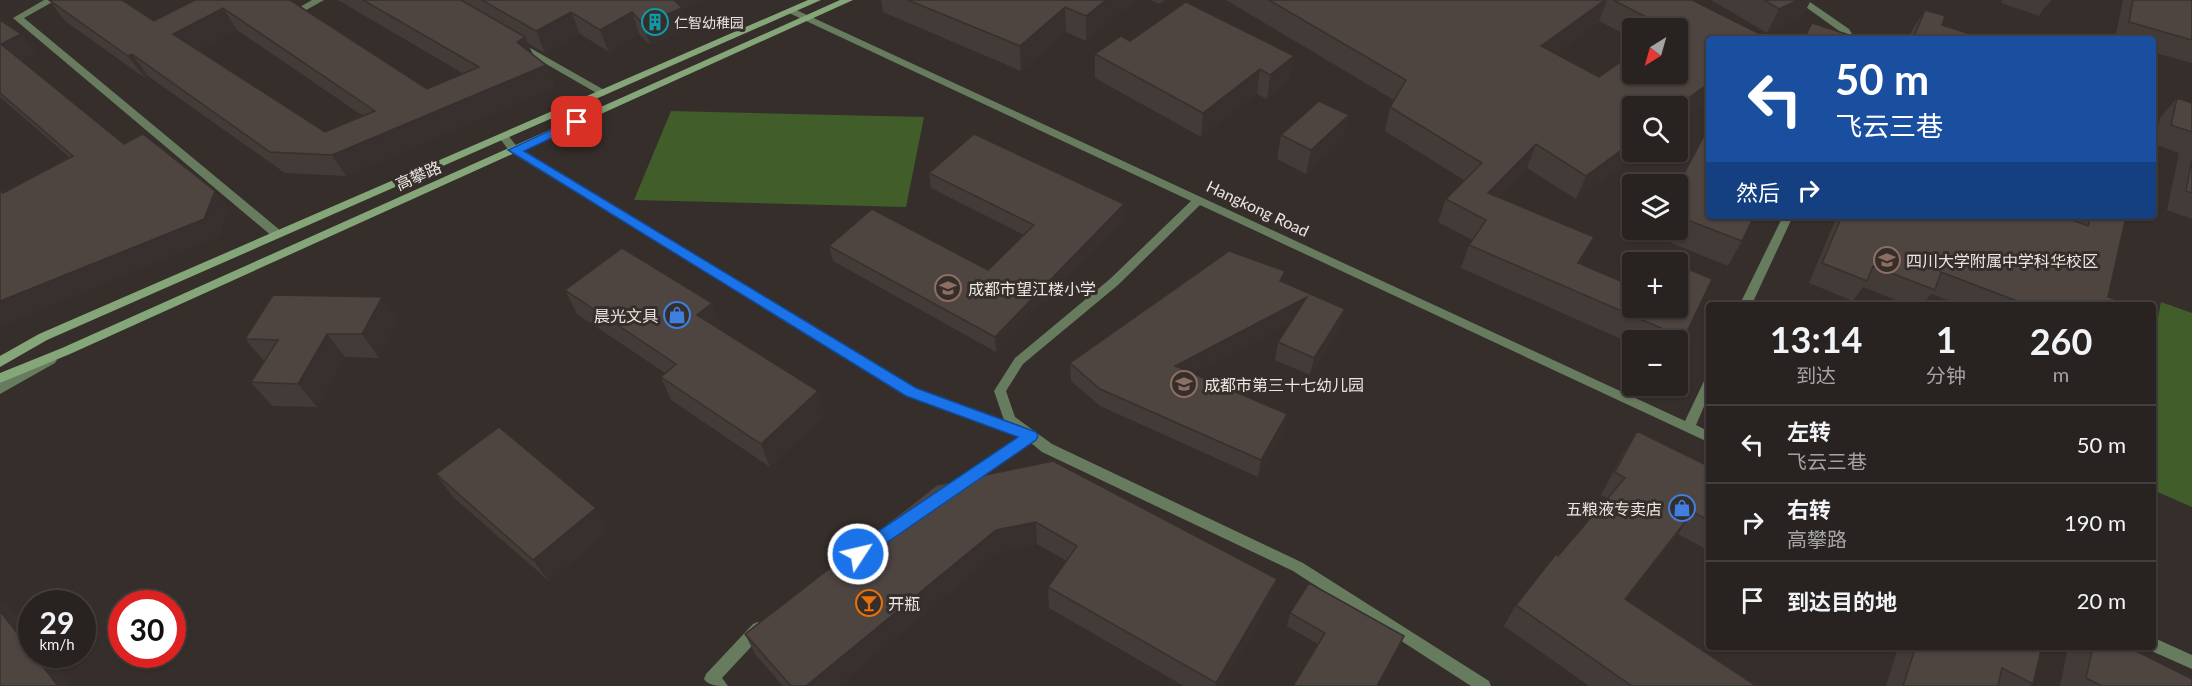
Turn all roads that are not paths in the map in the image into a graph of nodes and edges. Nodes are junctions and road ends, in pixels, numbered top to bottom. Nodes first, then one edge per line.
1 (51, 0) edge
2 (319, 0) edge
3 (816, 0) edge
4 (848, 0) edge
5 (1801, 0) edge
6 (298, 11) edge
7 (792, 11) junction
8 (808, 18) junction
9 (1848, 36) edge
10 (513, 41) edge
11 (603, 93) junction
12 (503, 136) junction
13 (514, 150) junction
14 (1199, 200) junction
15 (1787, 219) edge
16 (277, 234) junction
17 (1747, 302) edge
18 (43, 338) junction
19 (66, 351) junction
20 (0, 356) edge
21 (0, 362) edge
22 (0, 378) edge
23 (1706, 388) edge
24 (0, 389) edge
25 (1688, 428) junction
26 (1031, 436) junction
27 (1706, 436) edge
28 (942, 496) edge
29 (771, 615) edge
30 (2156, 646) edge
31 (2192, 662) edge
32 (1470, 681) edge
33 (721, 686) edge
34 (1484, 686) edge

1 - 16 street
2 - 6 street
3 - 7 main road, 高攀路
4 - 8 main road, 高攀路
5 - 9 street
7 - 8 street, Hangkong Road
7 - 11 main road, 高攀路
8 - 13 main road, 高攀路
8 - 14 street, Hangkong Road
10 - 11 street
11 - 12 main road, 高攀路
12 - 13 street
12 - 16 main road, 高攀路
13 - 19 main road, 高攀路
13 - 26 street
14 - 25 street, Hangkong Road
14 - 26 street
15 - 17 street
16 - 18 main road, 高攀路
18 - 20 street
18 - 21 main road, 高攀路
19 - 22 main road, 高攀路
19 - 24 street
23 - 25 street
25 - 27 street, Hangkong Road
26 - 28 street
26 - 32 street
29 - 33 street
30 - 31 street
32 - 34 street

